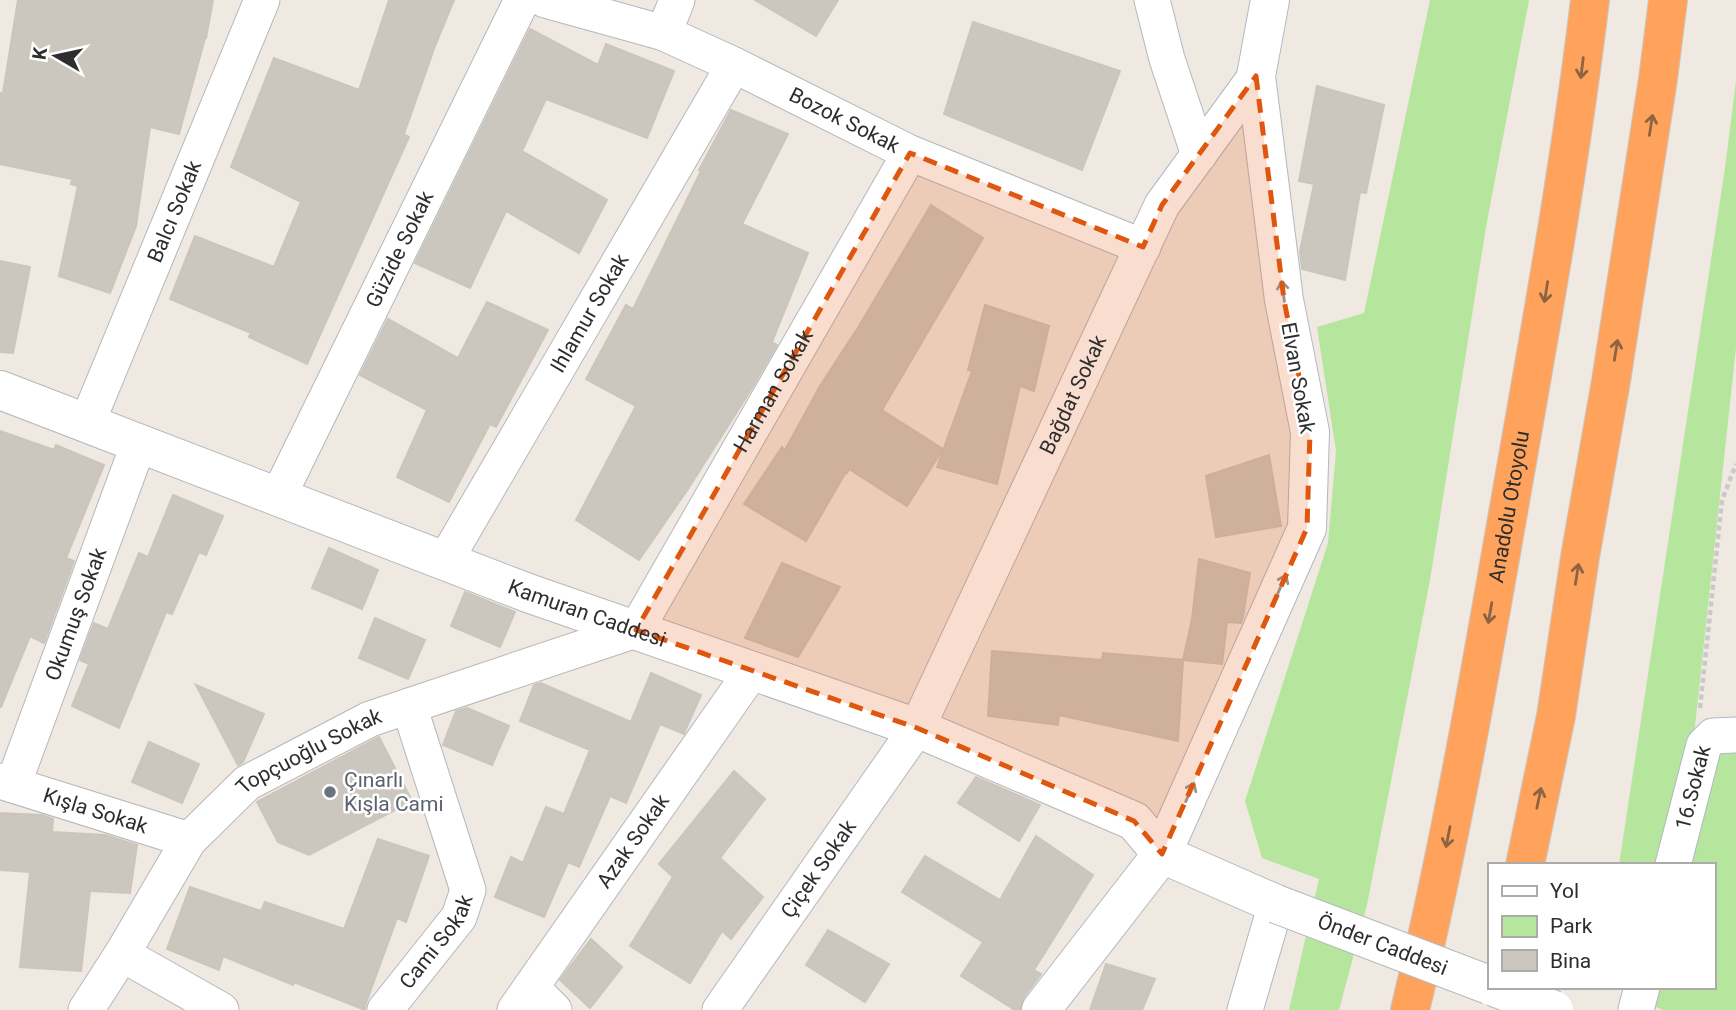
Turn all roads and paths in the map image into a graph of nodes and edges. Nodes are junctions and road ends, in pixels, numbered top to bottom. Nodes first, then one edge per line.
1 (262, 0) edge
2 (522, 0) edge
3 (545, 0) edge
4 (677, 0) edge
5 (1152, 0) edge
6 (1270, 0) edge
7 (1590, 0) edge
8 (1668, 0) edge
9 (664, 33) junction
10 (734, 65) junction
11 (1256, 76) junction
12 (910, 153) junction
13 (1199, 155) junction
14 (1143, 247) junction
15 (0, 390) edge
16 (87, 423) junction
17 (139, 443) junction
18 (1736, 464) edge
19 (278, 497) junction
20 (445, 561) junction
21 (636, 631) junction
22 (752, 671) junction
23 (409, 706) junction
24 (917, 728) junction
25 (1720, 740) edge
26 (7, 783) edge
27 (189, 840) junction
28 (1162, 854) junction
29 (1525, 863) edge
30 (1674, 863) edge
31 (1276, 904) junction
32 (122, 954) junction
33 (1488, 985) edge
34 (1494, 989) edge
35 (1499, 989) edge
36 (1641, 989) edge
37 (533, 1002) edge
38 (86, 1010) edge
39 (221, 1010) edge
40 (385, 1010) edge
41 (720, 1010) edge
42 (1041, 1010) edge
43 (1245, 1010) edge
44 (1410, 1010) edge
45 (1491, 1010) edge
46 (1554, 1010) edge
47 (1636, 1010) edge

1 - 16 street, Balcı Sokak
2 - 19 street, Güzide Sokak
3 - 9 street, Bozok Sokak
4 - 9 street
5 - 13 street
6 - 11 street, Elvan Sokak
7 -> 44 highway, Anadolu Otoyolu
29 -> 8 highway
9 - 10 street, Bozok Sokak
10 - 12 street, Bozok Sokak
10 - 20 street, Ihlamur Sokak
11 - 13 street, Bağdat Sokak
28 -> 11 street, Elvan Sokak
12 - 14 street, Bozok Sokak
12 - 21 street, Harman Sokak
13 - 14 street, Bağdat Sokak
14 - 24 street, Bağdat Sokak
15 - 16 street, Kamuran Caddesi
16 - 17 street, Kamuran Caddesi
17 - 19 street, Kamuran Caddesi
17 - 26 street, Okumuş Sokak
18 - 25 path
19 - 20 street, Kamuran Caddesi
20 - 21 street, Kamuran Caddesi
21 - 22 street, Kamuran Caddesi
21 - 23 street, Topçuoğlu Sokak
22 - 24 street, Kamuran Caddesi
22 - 37 street, Azak Sokak
23 - 27 street, Topçuoğlu Sokak
23 - 40 street, Cami Sokak
24 - 28 street, Kamuran Caddesi
24 - 41 street, Çiçek Sokak
25 - 30 street, 16.Sokak
26 - 27 street, Kışla Sokak
27 - 32 street, Topçuoğlu Sokak
28 - 31 street, Önder Caddesi
28 - 42 street, Elvan Sokak
31 - 33 street, Önder Caddesi, bridge
31 - 43 street
32 - 38 street, Topçuoğlu Sokak
32 - 39 street
34 - 45 highway
35 - 46 street, Önder Caddesi, bridge
36 - 47 street

